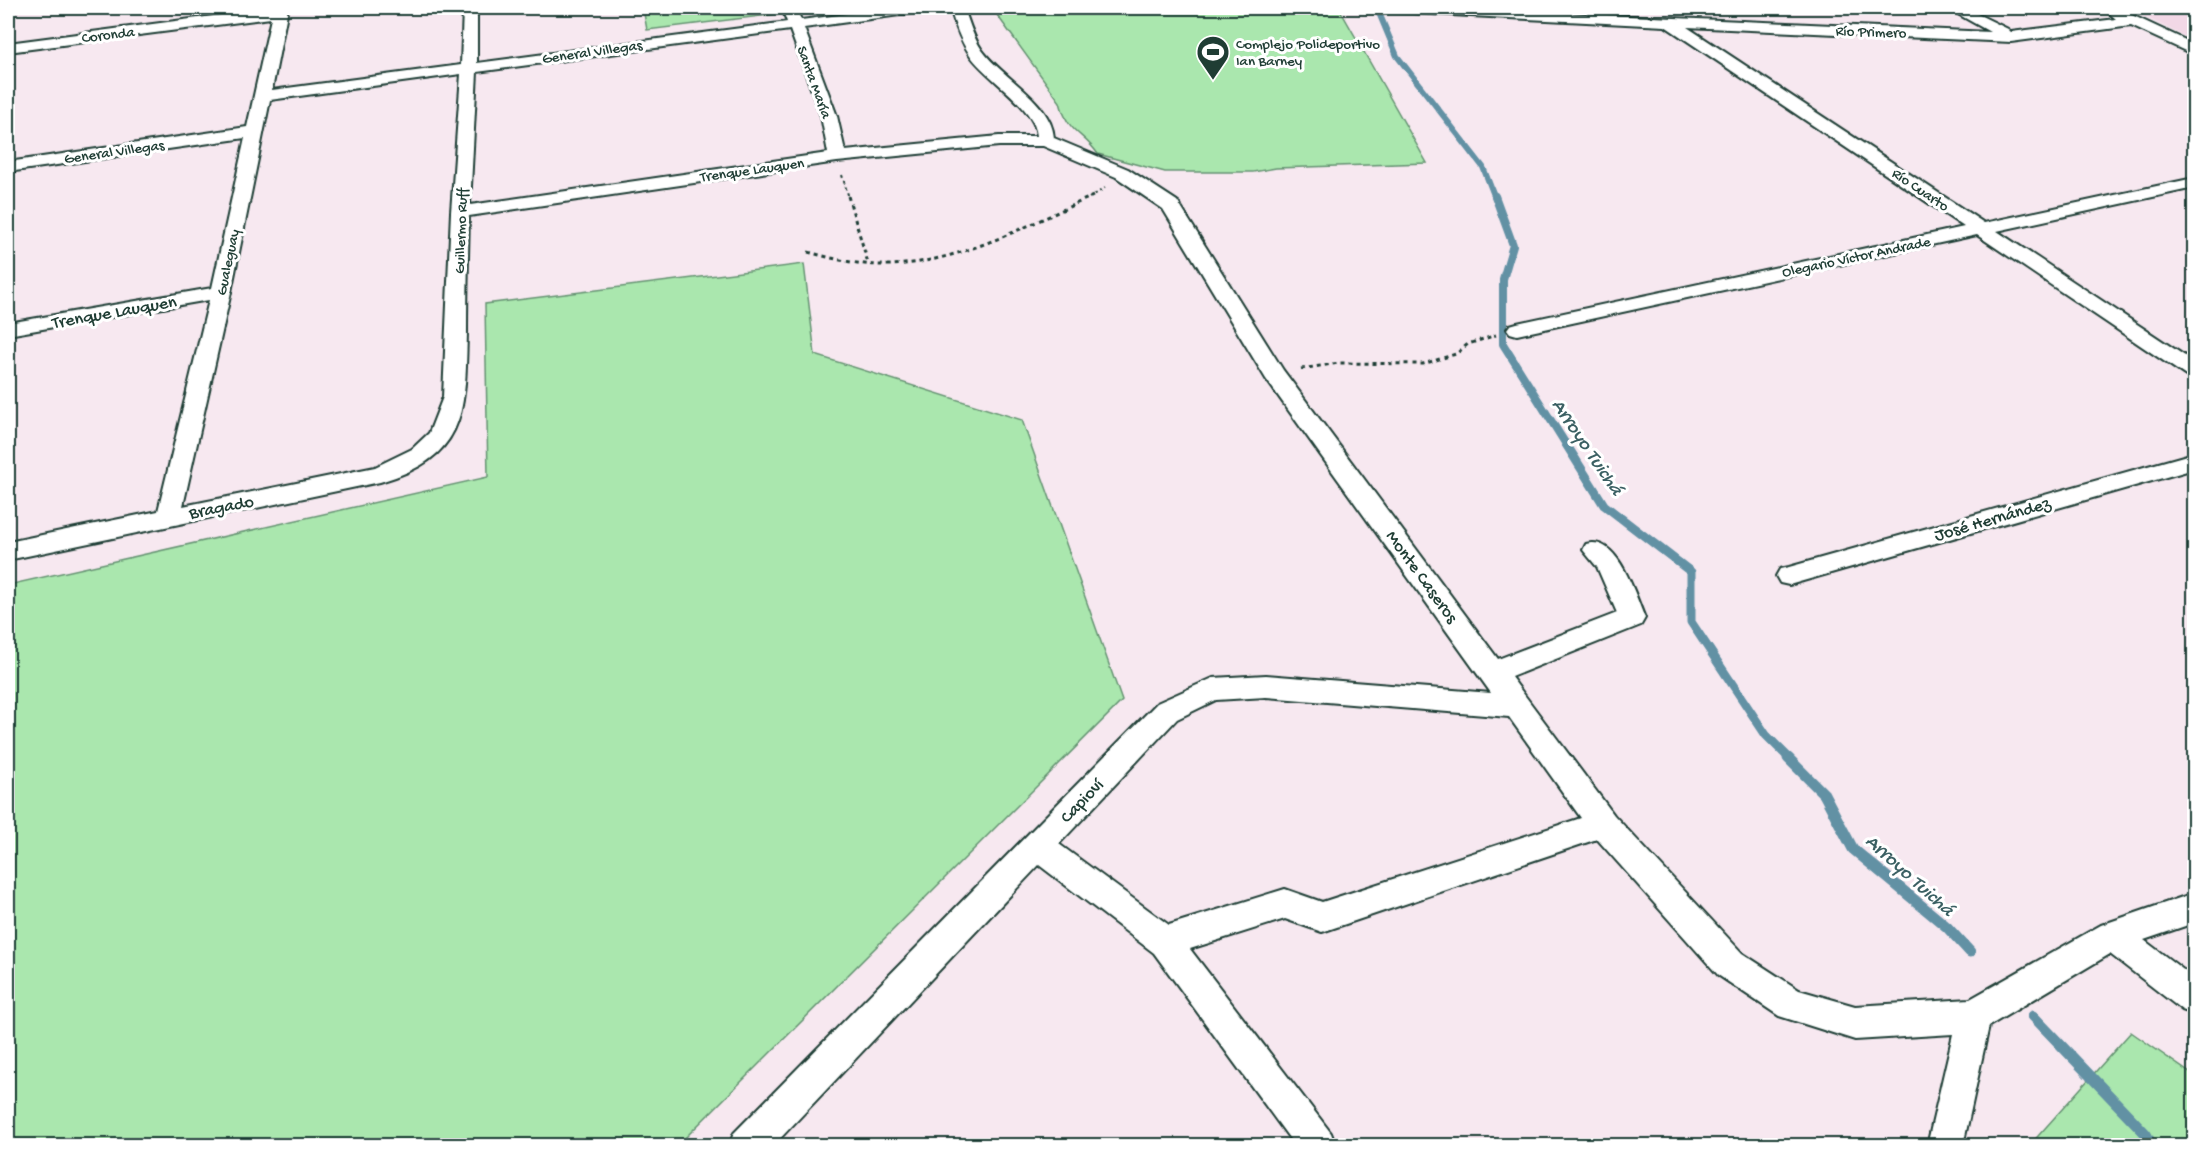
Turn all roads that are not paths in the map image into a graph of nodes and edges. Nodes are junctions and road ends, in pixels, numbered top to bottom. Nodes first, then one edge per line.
1 (470, 8) edge
2 (789, 8) edge
3 (922, 8) edge
4 (957, 8) edge
5 (1393, 8) edge
6 (1648, 8) edge
7 (1954, 8) edge
8 (2104, 8) edge
9 (281, 10) edge
10 (2132, 21) junction
11 (1670, 22) junction
12 (794, 24) junction
13 (2012, 37) junction
14 (8, 47) edge
15 (2194, 50) edge
16 (469, 67) junction
17 (263, 96) junction
18 (256, 131) junction
19 (1046, 141) junction
20 (837, 157) junction
21 (8, 167) edge
22 (2194, 183) edge
23 (460, 212) junction
24 (1980, 229) junction
25 (221, 292) junction
26 (8, 329) edge
27 (1517, 329) dead end
28 (2194, 372) edge
29 (429, 449) joint
30 (2194, 461) edge
31 (169, 516) junction
32 (1596, 550) dead end
33 (8, 551) edge
34 (1789, 576) dead end
35 (1493, 672) junction
36 (1518, 706) junction
37 (1604, 824) junction
38 (1037, 845) junction
39 (2194, 908) edge
40 (2112, 936) junction
41 (1165, 942) junction
42 (2194, 998) edge
43 (1974, 1016) junction
44 (747, 1146) edge
45 (1318, 1146) edge
46 (1945, 1146) edge

1 - 16 street, Guillermo Ruff
2 - 12 street, Santa María
3 - 12 street, General Villegas
4 - 19 street
5 - 11 street, Río Primero
6 - 11 street, Río Cuarto
7 - 13 street
8 - 10 street
9 - 14 street, Coronda
9 - 17 street, Gualeguay
10 - 13 street, Río Primero
10 - 15 street
11 - 13 street, Río Primero
11 - 24 street, Río Cuarto
12 - 16 street, General Villegas
12 - 20 street, Santa María
16 - 17 street, General Villegas
16 - 23 street, Guillermo Ruff
17 - 18 street, Gualeguay
18 - 21 street, General Villegas
18 - 25 street, Gualeguay
19 - 20 street, Trenque Lauquen
19 - 35 street, Monte Caseros
20 - 23 street, Trenque Lauquen
22 - 24 street, Olegario Víctor Andrade
23 - 29 street, Guillermo Ruff
24 - 27 street, Olegario Víctor Andrade
24 - 28 street, Río Cuarto
25 - 26 street, Trenque Lauquen
25 - 31 street, Gualeguay
29 - 31 street, Bragado
30 - 34 street, José Hernández
31 - 33 street, Bragado
32 - 35 street
35 - 36 street, Monte Caseros
36 - 37 street, Monte Caseros
36 - 38 street, Capioví
37 - 41 street
37 - 43 street, Monte Caseros
38 - 41 street
38 - 44 street, Capioví
39 - 40 street
40 - 42 street
40 - 43 street
41 - 45 street
43 - 46 street

